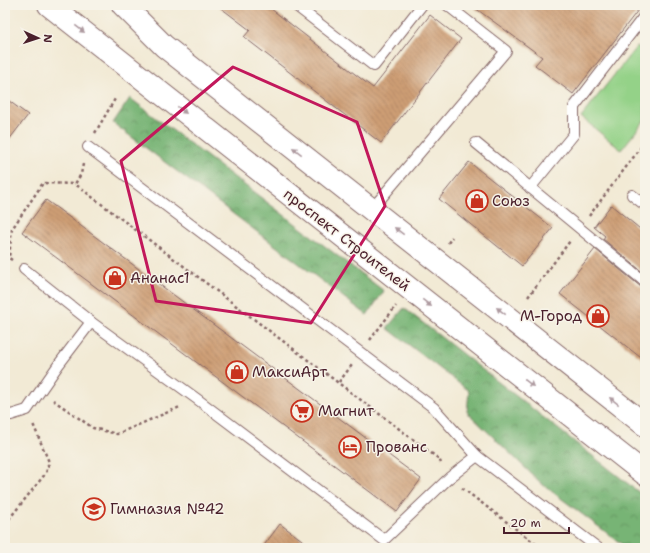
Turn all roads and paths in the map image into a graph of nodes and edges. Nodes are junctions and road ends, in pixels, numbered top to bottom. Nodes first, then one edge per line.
1 (49, 5) edge
2 (123, 5) edge
3 (295, 5) edge
4 (422, 5) edge
5 (447, 5) edge
6 (645, 15) edge
7 (115, 99) dead end
8 (99, 127) dead end
9 (476, 143) dead end
10 (88, 147) joint
11 (75, 184) junction
12 (530, 188) junction
13 (632, 195) dead end
14 (645, 205) edge
15 (372, 210) junction
16 (24, 269) joint
17 (645, 282) edge
18 (399, 303) dead end
19 (90, 322) junction
20 (382, 325) dead end
21 (361, 353) junction
22 (339, 382) junction
23 (41, 391) junction
24 (197, 399) junction
25 (27, 410) junction
26 (5, 414) edge
27 (645, 425) edge
28 (477, 456) junction
29 (645, 474) edge
30 (449, 478) junction
31 (5, 524) edge
32 (541, 548) edge
33 (598, 548) edge

1 -> 29 main road, проспект Строителей
15 -> 2 main road
3 - 4 lane
5 - 15 lane
6 - 12 lane
7 - 8 path
9 - 12 lane
10 - 11 path
10 - 21 lane
11 - 16 path
11 - 22 path
12 - 17 lane
13 - 14 lane
27 -> 15 main road
16 - 19 lane
18 - 20 path
19 - 23 lane
19 - 24 lane
21 - 22 path
21 - 28 lane
22 - 30 path
23 - 24 path
23 - 25 lane
24 - 30 lane
25 - 26 lane
25 - 31 path
28 - 30 lane
28 - 33 lane
30 - 32 path

